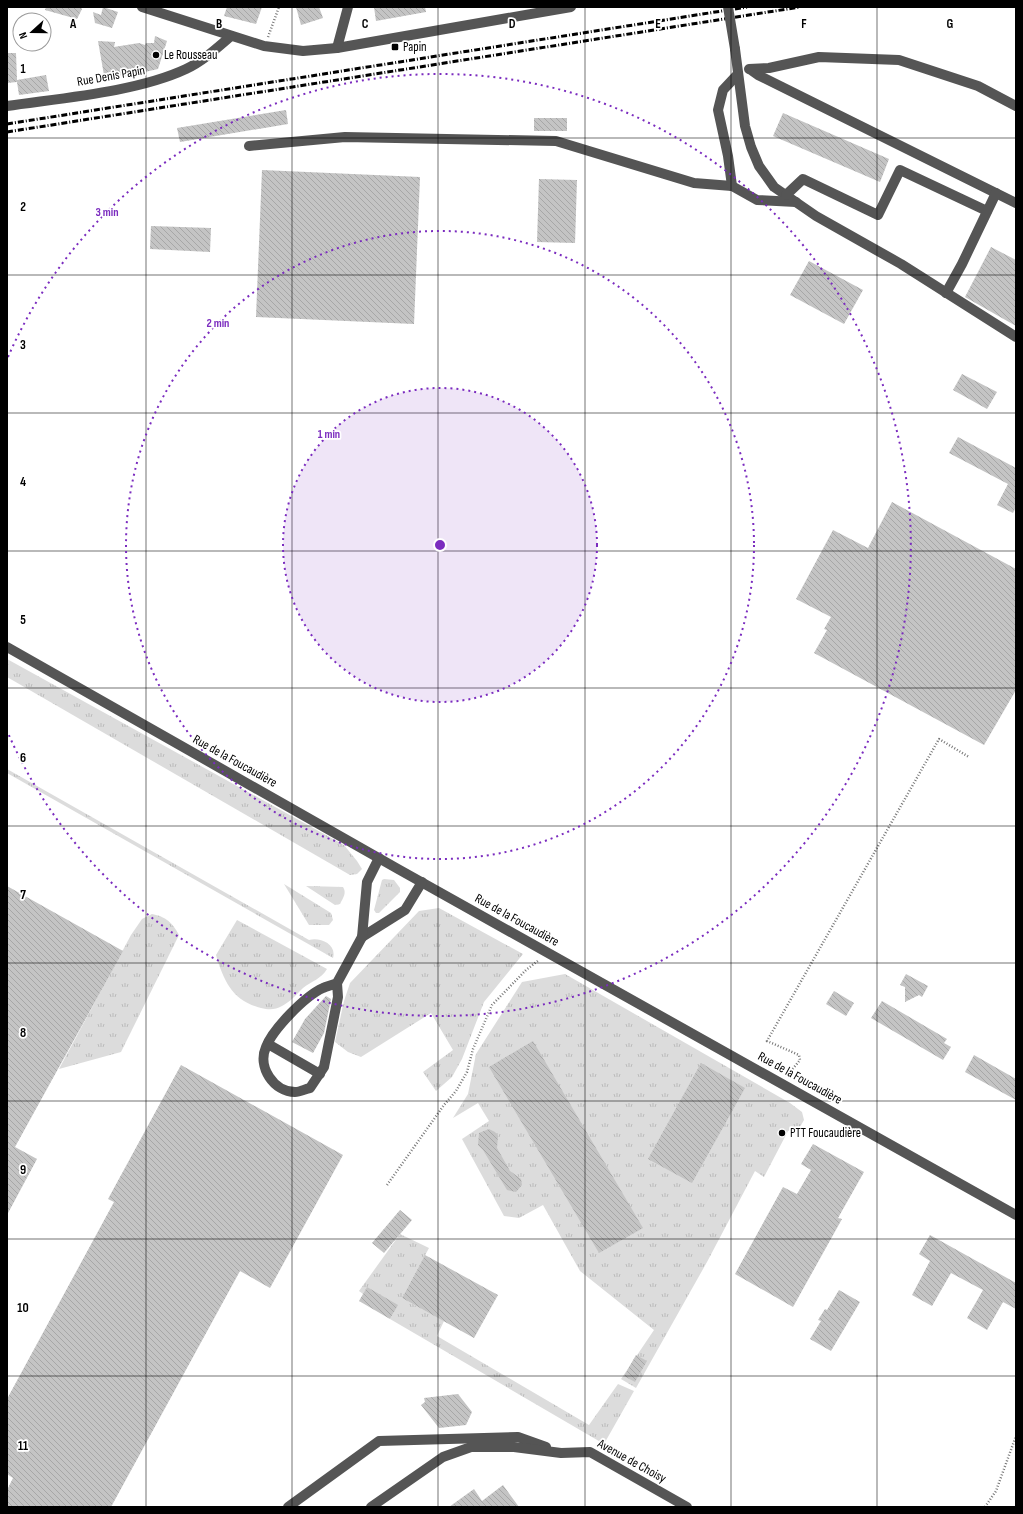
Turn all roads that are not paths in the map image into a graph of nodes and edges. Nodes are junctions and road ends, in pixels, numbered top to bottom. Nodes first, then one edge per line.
1 (142, 7) edge
2 (348, 7) edge
3 (571, 7) edge
4 (728, 7) edge
5 (230, 36) junction
6 (337, 48) junction
7 (751, 70) junction
8 (738, 71) junction
9 (7, 106) edge
10 (1016, 106) edge
11 (249, 146) dead end
12 (732, 186) junction
13 (996, 193) junction
14 (786, 195) junction
15 (796, 202) junction
16 (1016, 203) edge
17 (987, 211) junction
18 (946, 293) junction
19 (1016, 337) edge
20 (7, 647) edge
21 (379, 858) junction
22 (422, 882) junction
23 (362, 938) junction
24 (338, 983) junction
25 (268, 1044) junction
26 (320, 1074) junction
27 (1016, 1215) edge
28 (561, 1453) junction
29 (288, 1507) edge
30 (371, 1507) edge
31 (687, 1507) edge

1 - 5 street
2 - 6 street
3 - 6 street
4 - 8 street, bridge
5 - 6 street
5 - 9 street, Rue Denis Papin
7 - 8 street
7 - 10 street
7 - 13 street
8 - 12 street
8 - 14 street
11 - 12 street
12 - 15 street
13 - 16 street
13 - 17 street
14 - 15 street
14 - 17 street
15 - 18 street
17 - 18 street
18 - 19 street
20 - 21 street, Rue de la Foucaudière
21 - 22 street, Rue de la Foucaudière
21 - 23 street
22 - 23 street
22 - 27 street, Rue de la Foucaudière
23 - 24 street
24 - 25 street
24 - 26 street
25 - 26 street
25 - 26 street
28 - 29 street
28 - 30 street
28 - 31 street, Avenue de Choisy

